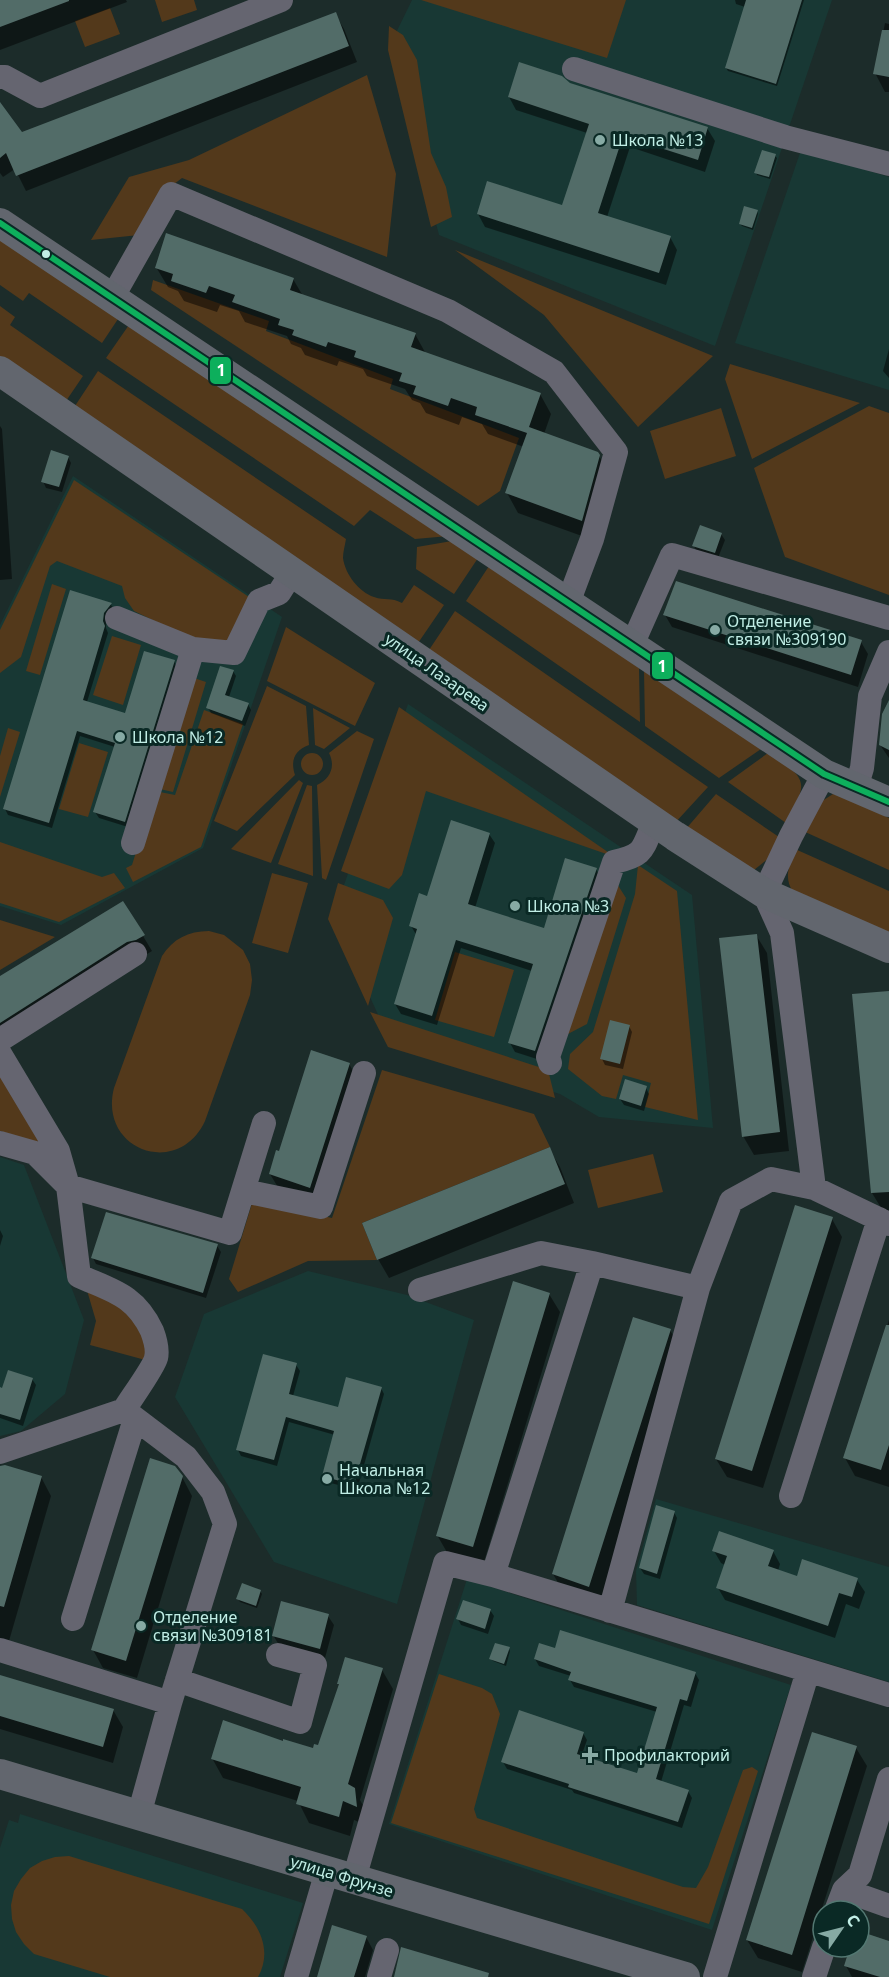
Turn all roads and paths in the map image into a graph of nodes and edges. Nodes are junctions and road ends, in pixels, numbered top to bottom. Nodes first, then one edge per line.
1 (281, 0) edge
2 (574, 69) dead end
3 (0, 77) edge
4 (889, 164) edge
5 (0, 223) edge
6 (112, 298) junction
7 (0, 371) edge
8 (293, 571) junction
9 (568, 603) junction
10 (117, 618) dead end
11 (889, 618) edge
12 (632, 645) junction
13 (193, 649) junction
14 (889, 652) edge
15 (824, 774) junction
16 (856, 788) junction
17 (889, 802) edge
18 (654, 822) junction
19 (133, 843) dead end
20 (764, 893) junction
21 (889, 948) edge
22 (135, 954) dead end
23 (0, 1040) edge
24 (0, 1054) edge
25 (550, 1063) dead end
26 (364, 1073) dead end
27 (264, 1123) dead end
28 (0, 1143) edge
29 (68, 1186) junction
30 (814, 1188) junction
31 (244, 1191) junction
32 (884, 1221) edge
33 (592, 1263) junction
34 (698, 1288) junction
35 (420, 1290) dead end
36 (130, 1415) junction
37 (0, 1452) edge
38 (791, 1496) dead end
39 (493, 1575) junction
40 (610, 1611) junction
41 (73, 1619) dead end
42 (0, 1650) edge
43 (278, 1654) dead end
44 (808, 1671) junction
45 (177, 1680) junction
46 (889, 1695) edge
47 (170, 1703) junction
48 (0, 1774) edge
49 (889, 1779) edge
50 (139, 1815) junction
51 (341, 1875) junction
52 (841, 1899) edge
53 (871, 1904) edge
54 (889, 1906) edge
55 (387, 1950) dead end
56 (820, 1959) edge
57 (296, 1977) edge
58 (379, 1977) edge
59 (685, 1977) edge
60 (715, 1977) edge
61 (814, 1977) edge

1 - 3 street
2 - 4 street
5 - 6 main road
6 - 9 main road
6 - 9 street
7 - 8 main road, улица Лазарева
8 - 13 street
8 - 18 main road, улица Лазарева
9 - 12 main road
10 - 13 street
11 - 12 street
12 - 15 main road
13 - 19 street
14 - 16 street
15 - 16 main road
15 - 20 street
16 - 17 main road
18 - 20 main road, улица Лазарева
18 - 25 street
20 - 21 main road, улица Лазарева
20 - 30 street
22 - 23 street
24 - 29 street
26 - 31 street
27 - 31 street
28 - 29 street
29 - 31 street
29 - 36 street
30 - 32 street
30 - 34 street
32 - 38 street
33 - 34 street
33 - 35 street
33 - 39 street
34 - 40 street
36 - 37 street
36 - 41 street
36 - 45 street
39 - 40 street
39 - 51 street
40 - 44 street
42 - 47 street
43 - 45 street
44 - 46 street
44 - 60 street
45 - 47 street
47 - 50 street
48 - 50 main road, улица Фрунзе
49 - 52 street
50 - 51 main road, улица Фрунзе
51 - 57 street
51 - 59 main road, улица Фрунзе
53 - 54 street
55 - 58 street
56 - 61 street

